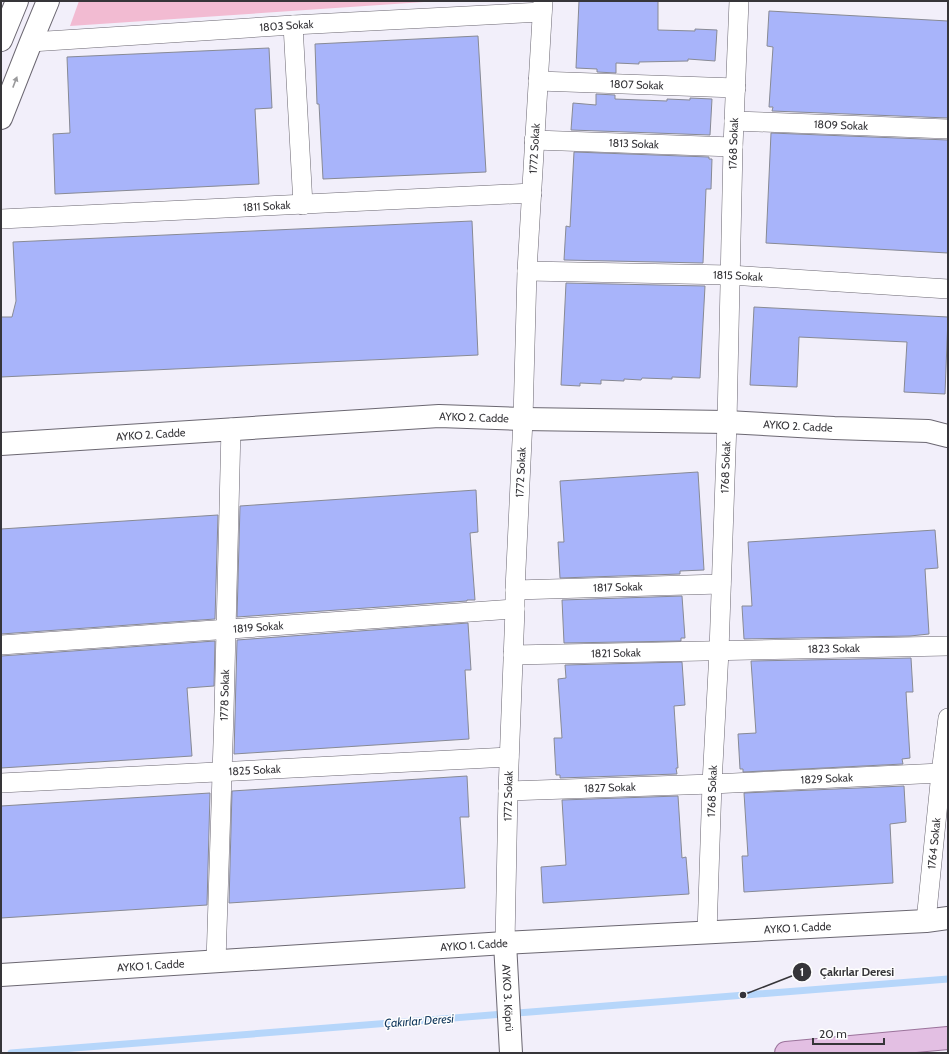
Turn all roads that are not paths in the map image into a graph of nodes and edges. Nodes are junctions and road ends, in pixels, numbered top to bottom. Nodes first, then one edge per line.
1 (17, 1) edge
2 (48, 1) edge
3 (739, 1) edge
4 (542, 7) edge
5 (293, 25) junction
6 (1, 40) edge
7 (31, 42) junction
8 (538, 81) junction
9 (736, 88) junction
10 (1, 118) edge
11 (734, 121) junction
12 (948, 129) edge
13 (534, 140) junction
14 (733, 147) junction
15 (532, 193) junction
16 (303, 205) junction
17 (1, 219) edge
18 (527, 271) junction
19 (730, 275) junction
20 (948, 289) edge
21 (523, 419) junction
22 (727, 422) junction
23 (231, 428) junction
24 (948, 436) edge
25 (1, 444) edge
26 (721, 584) junction
27 (514, 590) junction
28 (515, 609) junction
29 (227, 628) junction
30 (1, 645) edge
31 (948, 646) edge
32 (719, 651) junction
33 (513, 655) junction
34 (948, 718) edge
35 (509, 757) junction
36 (222, 771) junction
37 (941, 773) junction
38 (1, 783) edge
39 (712, 784) junction
40 (508, 791) junction
41 (948, 918) edge
42 (926, 921) junction
43 (707, 934) junction
44 (505, 943) junction
45 (216, 962) junction
46 (1, 976) edge
47 (948, 1038) edge
48 (511, 1053) edge
49 (786, 1053) edge

1 - 6 street
2 - 7 street
3 - 9 street, 1768 Sokak
4 - 5 street, 1803 Sokak
4 - 8 street, 1772 Sokak
5 - 7 street, 1803 Sokak
5 - 16 street
10 -> 7 street
8 - 9 street, 1807 Sokak
8 - 13 street, 1772 Sokak
9 - 11 street, 1768 Sokak
11 - 12 street, 1809 Sokak
11 - 14 street, 1768 Sokak
13 - 14 street, 1813 Sokak
13 - 15 street, 1772 Sokak
14 - 19 street, 1768 Sokak
15 - 16 street, 1811 Sokak
15 - 18 street, 1772 Sokak
16 - 17 street, 1811 Sokak
18 - 19 street, 1815 Sokak
18 - 21 street, 1772 Sokak
19 - 20 street, 1815 Sokak
19 - 22 street, 1768 Sokak
21 - 22 street, AYKO 2. Cadde
21 - 23 street, AYKO 2. Cadde
21 - 27 street, 1772 Sokak
22 - 24 street, AYKO 2. Cadde
22 - 26 street, 1768 Sokak
23 - 25 street, AYKO 2. Cadde
23 - 29 street, 1778 Sokak
26 - 27 street, 1817 Sokak
26 - 32 street, 1768 Sokak
27 - 28 street, 1772 Sokak
28 - 29 street, 1819 Sokak
28 - 33 street, 1772 Sokak
29 - 30 street, 1819 Sokak
29 - 36 street, 1778 Sokak
31 - 32 street, 1823 Sokak
32 - 33 street, 1821 Sokak
32 - 39 street, 1768 Sokak
33 - 35 street, 1772 Sokak
34 - 37 street, 1764 Sokak
35 - 36 street, 1825 Sokak
35 - 40 street, 1772 Sokak
36 - 38 street, 1825 Sokak
36 - 45 street, 1778 Sokak
37 - 39 street, 1829 Sokak
37 - 42 street, 1764 Sokak
39 - 40 street, 1827 Sokak
39 - 43 street, 1768 Sokak
40 - 44 street, 1772 Sokak
41 - 42 street, AYKO 1. Cadde
42 - 43 street, AYKO 1. Cadde
43 - 44 street, AYKO 1. Cadde
44 - 45 street, AYKO 1. Cadde
44 - 48 street, AYKO 3. Köprü
45 - 46 street, AYKO 1. Cadde
47 - 49 main road

